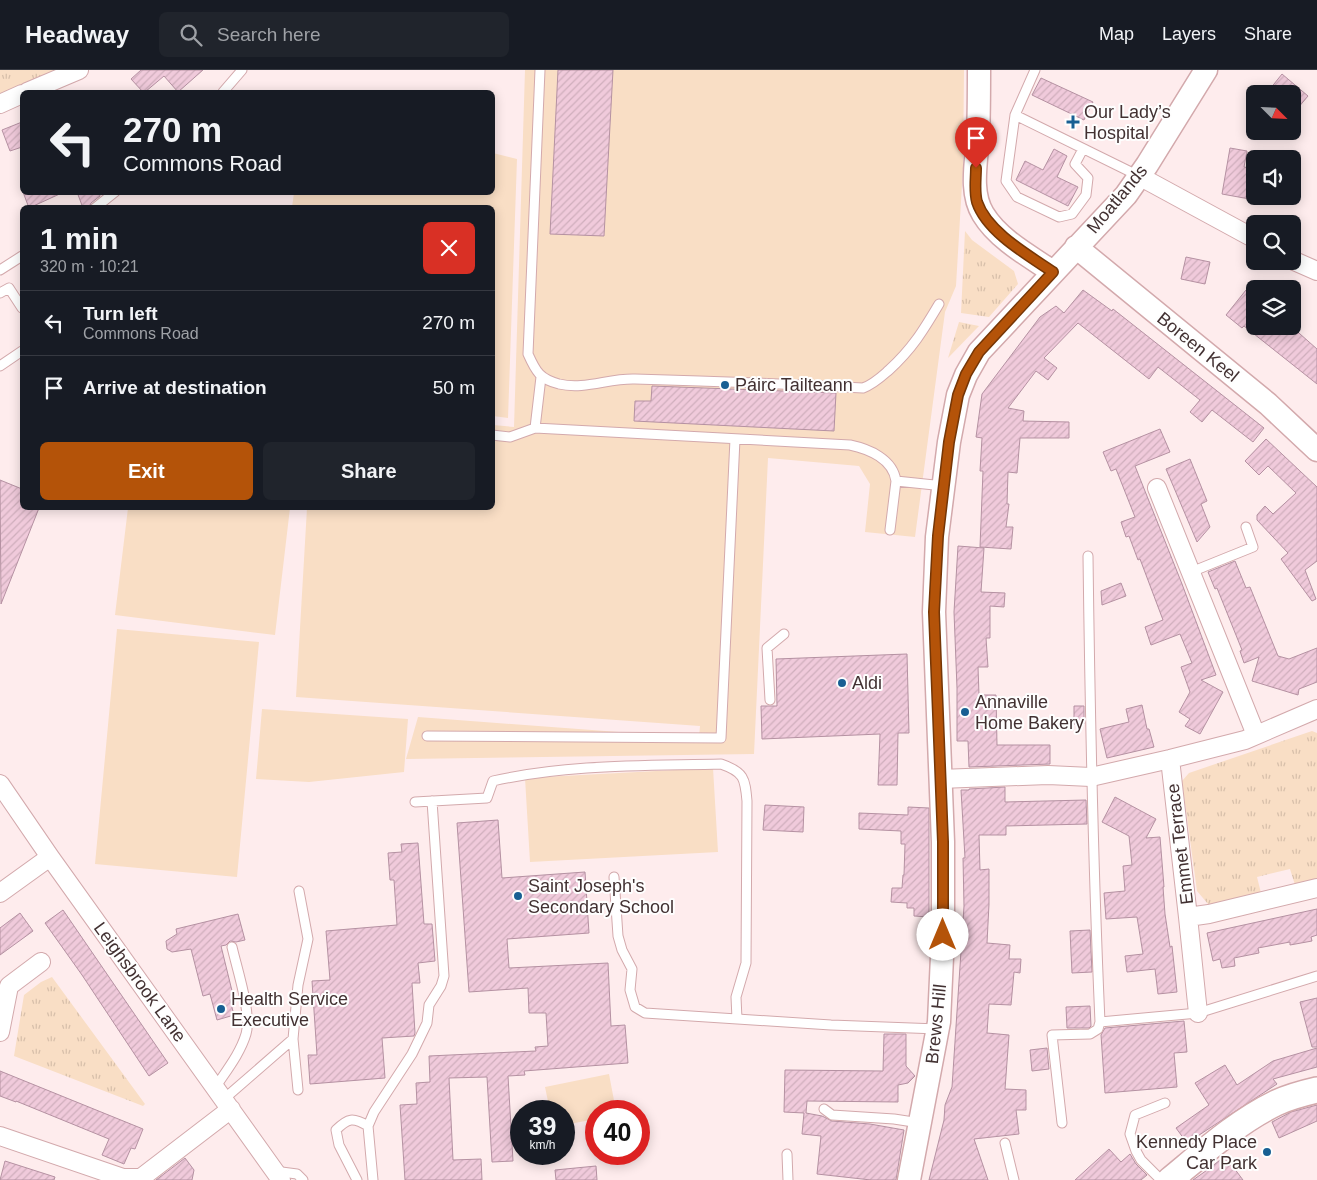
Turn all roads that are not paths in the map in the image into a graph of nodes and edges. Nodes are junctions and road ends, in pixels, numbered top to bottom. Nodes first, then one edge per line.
1 (79, 70) edge
2 (242, 70) edge
3 (540, 70) edge
4 (978, 70) edge
5 (1035, 70) edge
6 (1206, 70) edge
7 (32, 90) edge
8 (225, 90) edge
9 (20, 95) edge
10 (0, 104) edge
11 (1015, 115) junction
12 (1083, 149) junction
13 (1139, 176) junction
14 (111, 195) edge
15 (99, 205) edge
16 (1246, 234) edge
17 (1076, 246) junction
18 (20, 257) edge
19 (1301, 264) edge
20 (0, 270) edge
21 (1317, 271) edge
22 (1053, 272) junction
23 (0, 293) edge
24 (939, 304) dead end
25 (20, 305) edge
26 (20, 352) edge
27 (0, 366) edge
28 (541, 377) junction
29 (535, 428) junction
30 (495, 435) edge
31 (735, 439) junction
32 (1317, 450) edge
33 (896, 481) junction
34 (944, 486) junction
35 (1157, 488) dead end
36 (1246, 527) dead end
37 (890, 530) dead end
38 (1088, 556) dead end
39 (1191, 572) junction
40 (784, 634) dead end
41 (770, 700) dead end
42 (1317, 709) edge
43 (1256, 735) junction
44 (427, 736) dead end
45 (1170, 759) junction
46 (1091, 777) junction
47 (940, 779) junction
48 (0, 784) edge
49 (415, 802) dead end
50 (432, 802) junction
51 (50, 857) junction
52 (614, 877) dead end
53 (1317, 888) edge
54 (299, 891) dead end
55 (0, 893) edge
56 (1188, 918) junction
57 (232, 948) dead end
58 (41, 962) dead end
59 (1317, 976) edge
60 (1198, 1013) junction
61 (737, 1019) junction
62 (1100, 1022) junction
63 (938, 1030) junction
64 (0, 1032) edge
65 (293, 1039) junction
66 (298, 1090) dead end
67 (1317, 1090) edge
68 (223, 1099) junction
69 (1165, 1103) dead end
70 (824, 1110) dead end
71 (920, 1123) junction
72 (1062, 1123) dead end
73 (368, 1126) junction
74 (0, 1136) edge
75 (1005, 1144) dead end
76 (787, 1154) dead end
77 (277, 1175) edge
78 (140, 1179) edge
79 (303, 1180) edge
80 (357, 1180) edge
81 (373, 1180) edge
82 (788, 1180) edge
83 (909, 1180) edge
84 (1014, 1180) edge
85 (1161, 1180) edge
86 (1170, 1180) edge

1 - 7 street
2 - 8 lane
3 - 28 lane
4 - 22 street
5 - 11 lane
6 - 13 street, Moatlands
9 - 10 street
11 - 12 lane
11 - 12 lane
12 - 13 lane
13 - 16 street
13 - 17 street, Moatlands
14 - 15 lane
17 - 22 street, Moatlands
17 - 32 street, Boreen Keel
18 - 20 lane
19 - 21 street
22 - 34 street, Brews Hill
23 - 25 lane
24 - 28 lane
26 - 27 lane
28 - 29 lane
29 - 30 lane
29 - 31 lane
31 - 33 lane
31 - 44 lane
33 - 34 lane
33 - 37 lane
34 - 47 street, Brews Hill
35 - 39 street
36 - 39 lane
38 - 46 lane
39 - 43 street
40 - 41 lane
42 - 43 street
43 - 45 street
45 - 46 street
45 - 56 street, Emmet Terrace
46 - 47 street
46 - 62 lane
47 - 63 street, Brews Hill
48 - 51 street, Leighsbrook Lane
49 - 50 lane
50 - 61 lane
50 - 73 lane
51 - 55 street
51 - 68 street, Leighsbrook Lane
52 - 61 lane
53 - 56 street, Emmet Terrace
54 - 65 lane
56 - 60 street
57 - 68 lane
58 - 64 street
59 - 60 lane
60 - 62 lane
61 - 63 lane
62 - 72 lane
63 - 71 street, Brews Hill
65 - 66 lane
65 - 68 lane
67 - 86 main road
68 - 77 street, Leighsbrook Lane
68 - 78 street
69 - 85 lane
70 - 71 lane
71 - 83 street, Brews Hill
73 - 80 lane
73 - 81 lane
74 - 78 street
75 - 84 lane
76 - 82 lane
77 - 79 lane

